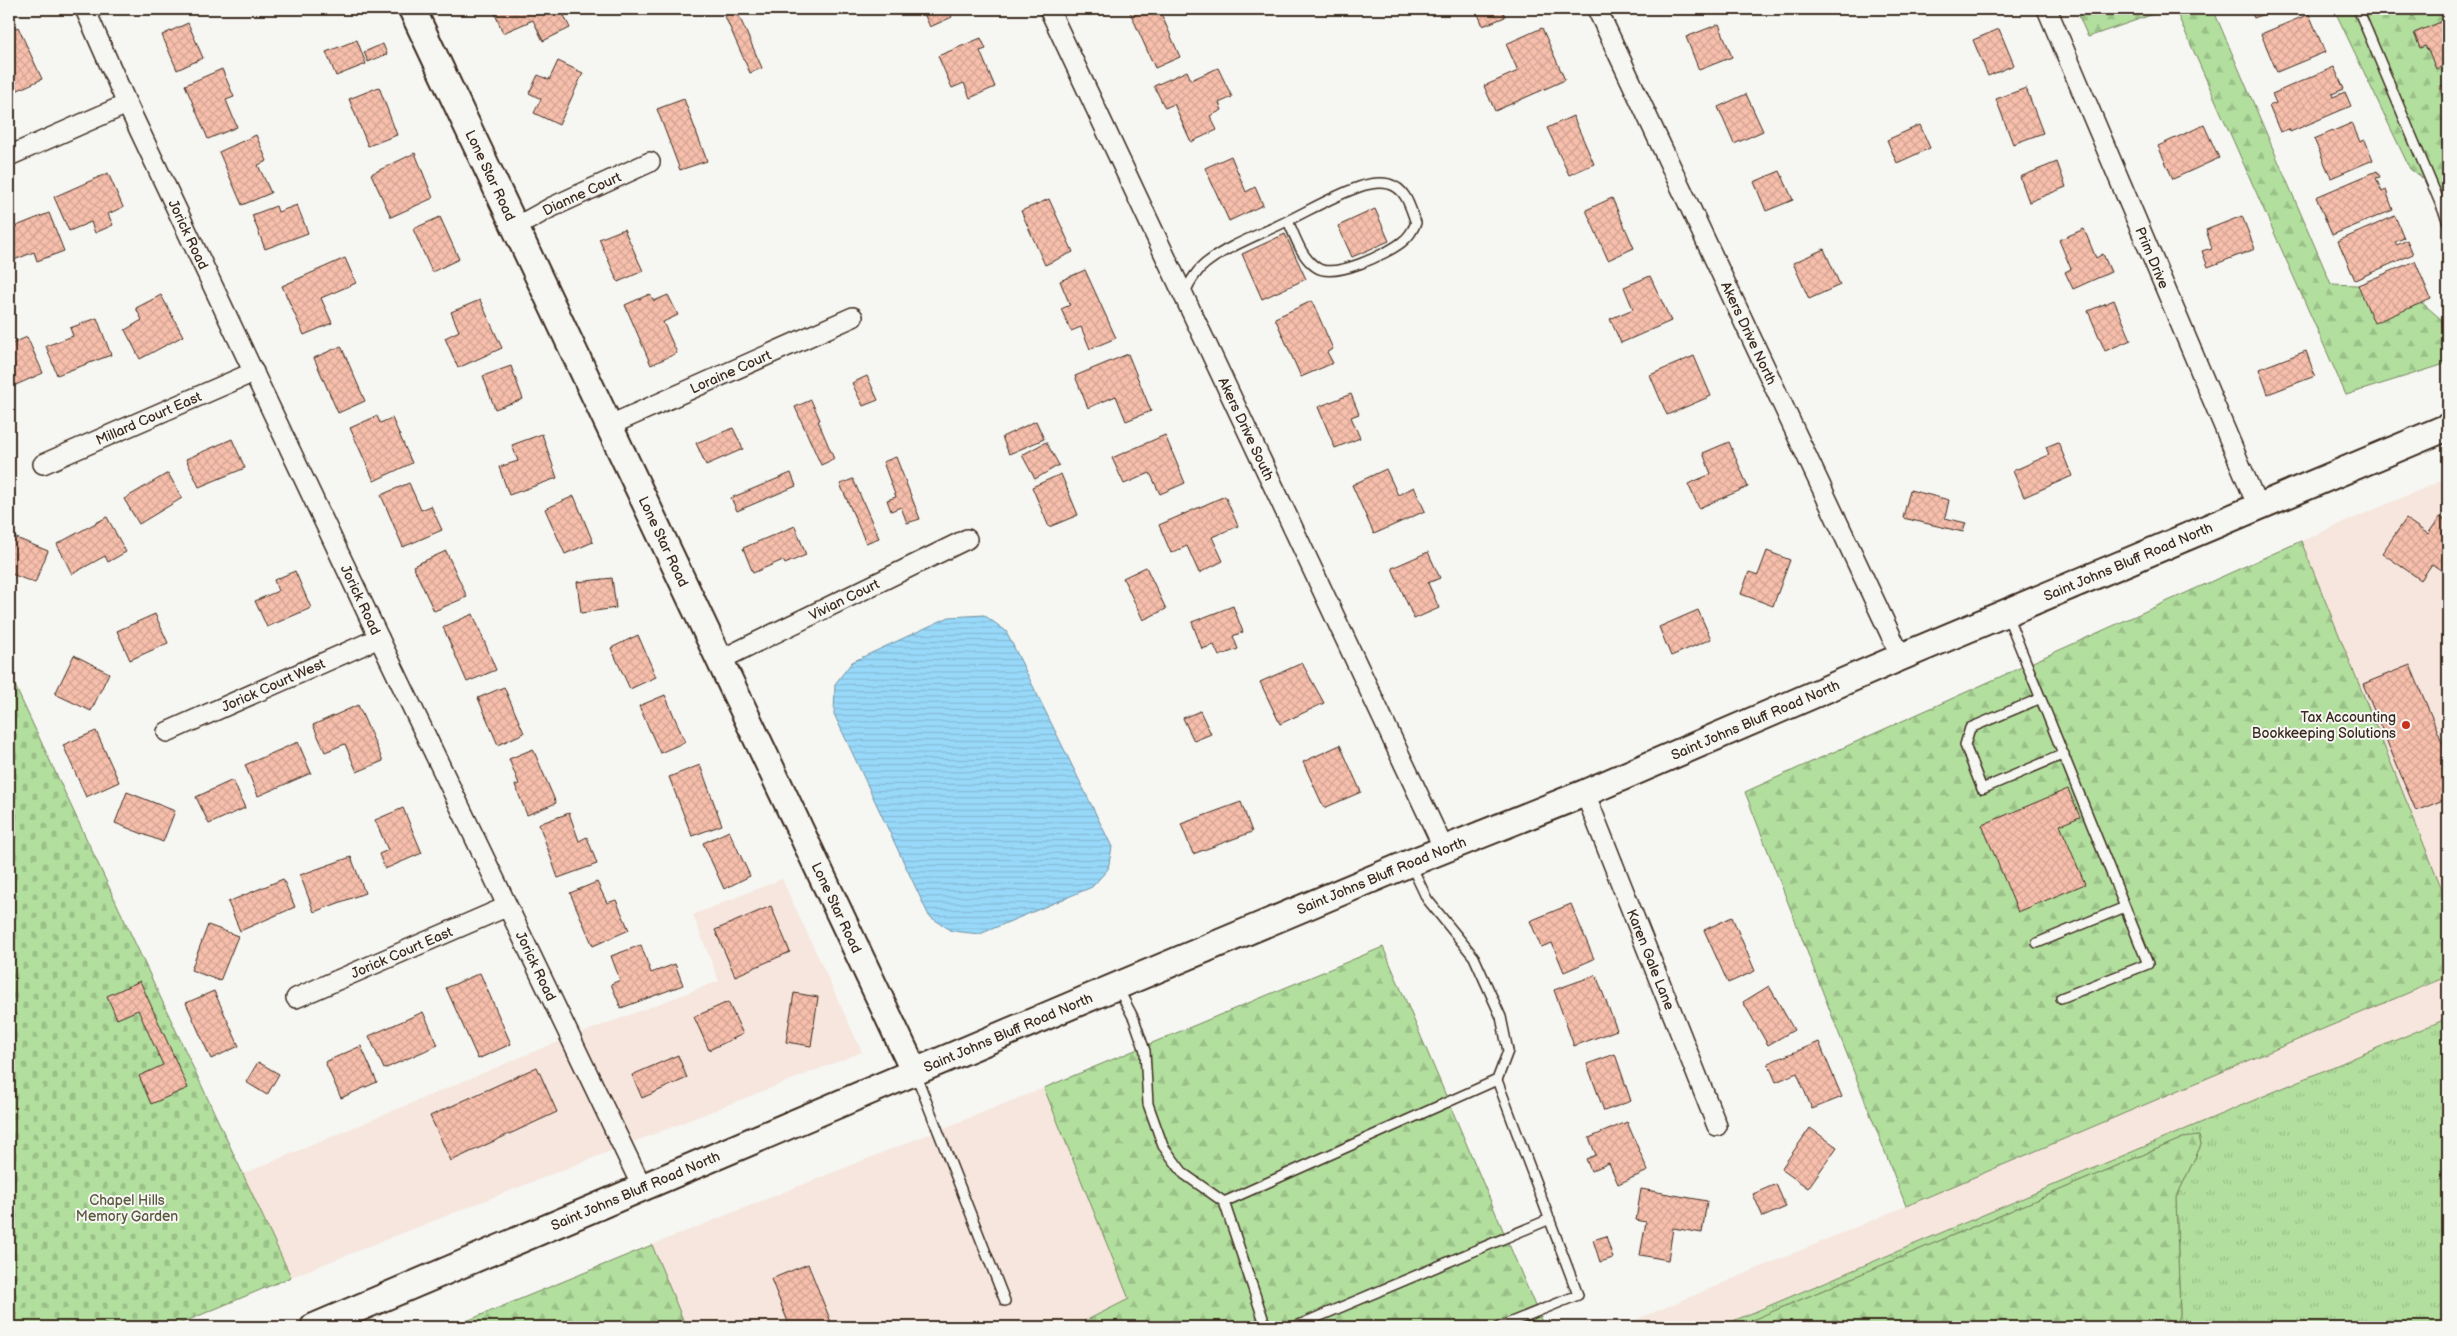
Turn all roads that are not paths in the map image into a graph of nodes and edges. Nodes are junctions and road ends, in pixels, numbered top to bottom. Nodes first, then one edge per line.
1 (85, 9) edge
2 (412, 9) edge
3 (1049, 9) edge
4 (1597, 9) edge
5 (2047, 9) edge
6 (2358, 9) edge
7 (127, 104) junction
8 (9, 156) edge
9 (650, 162) dead end
10 (1288, 221) junction
11 (2448, 222) edge
12 (514, 228) junction
13 (1184, 294) junction
14 (853, 317) dead end
15 (254, 372) junction
16 (608, 426) junction
17 (2448, 427) edge
18 (43, 464) dead end
19 (2258, 507) junction
20 (967, 539) dead end
21 (2006, 613) junction
22 (379, 638) junction
23 (1901, 657) junction
24 (720, 660) junction
25 (2041, 698) junction
26 (167, 732) dead end
27 (2064, 754) junction
28 (1585, 793) junction
29 (1444, 849) junction
30 (1410, 863) junction
31 (506, 907) junction
32 (2125, 907) junction
33 (2037, 943) dead end
34 (1117, 986) junction
35 (296, 998) dead end
36 (2062, 998) dead end
37 (916, 1073) junction
38 (1497, 1080) junction
39 (1717, 1126) dead end
40 (643, 1189) junction
41 (1224, 1202) junction
42 (1550, 1219) junction
43 (1005, 1301) dead end
44 (314, 1327) edge
45 (1266, 1327) edge
46 (1294, 1327) edge
47 (1499, 1327) edge

1 - 7 street, Jorick Road
2 - 12 main road, Lone Star Road
3 - 13 street, Akers Drive South
4 - 23 street, Akers Drive North
5 - 19 street, Prim Drive
6 - 11 lane
7 - 8 street
7 - 15 street, Jorick Road
9 - 12 street, Dianne Court
10 - 10 lane
10 - 13 lane
12 - 16 main road, Lone Star Road
13 - 29 street, Akers Drive South
14 - 16 street, Loraine Court
15 - 18 street, Millard Court East
15 - 22 street, Jorick Road
16 - 24 main road, Lone Star Road
17 - 19 main road, Saint Johns Bluff Road North
19 - 21 main road, Saint Johns Bluff Road North
20 - 24 street, Vivian Court
21 - 23 main road, Saint Johns Bluff Road North
21 - 25 lane
22 - 26 street, Jorick Court West
22 - 31 street, Jorick Road
23 - 28 main road, Saint Johns Bluff Road North
24 - 37 main road, Lone Star Road
25 - 27 lane
25 - 27 lane
27 - 32 lane
28 - 29 main road, Saint Johns Bluff Road North
28 - 39 street, Karen Gale Lane
29 - 30 main road, Saint Johns Bluff Road North
30 - 34 main road, Saint Johns Bluff Road North
30 - 38 lane
31 - 35 street, Jorick Court East
31 - 40 street, Jorick Road
32 - 33 lane
32 - 36 lane
34 - 37 main road, Saint Johns Bluff Road North
34 - 41 lane
37 - 40 main road, Saint Johns Bluff Road North
37 - 43 lane
38 - 41 lane
38 - 42 lane
40 - 44 main road, Saint Johns Bluff Road North
41 - 45 lane
42 - 46 lane
42 - 47 lane

